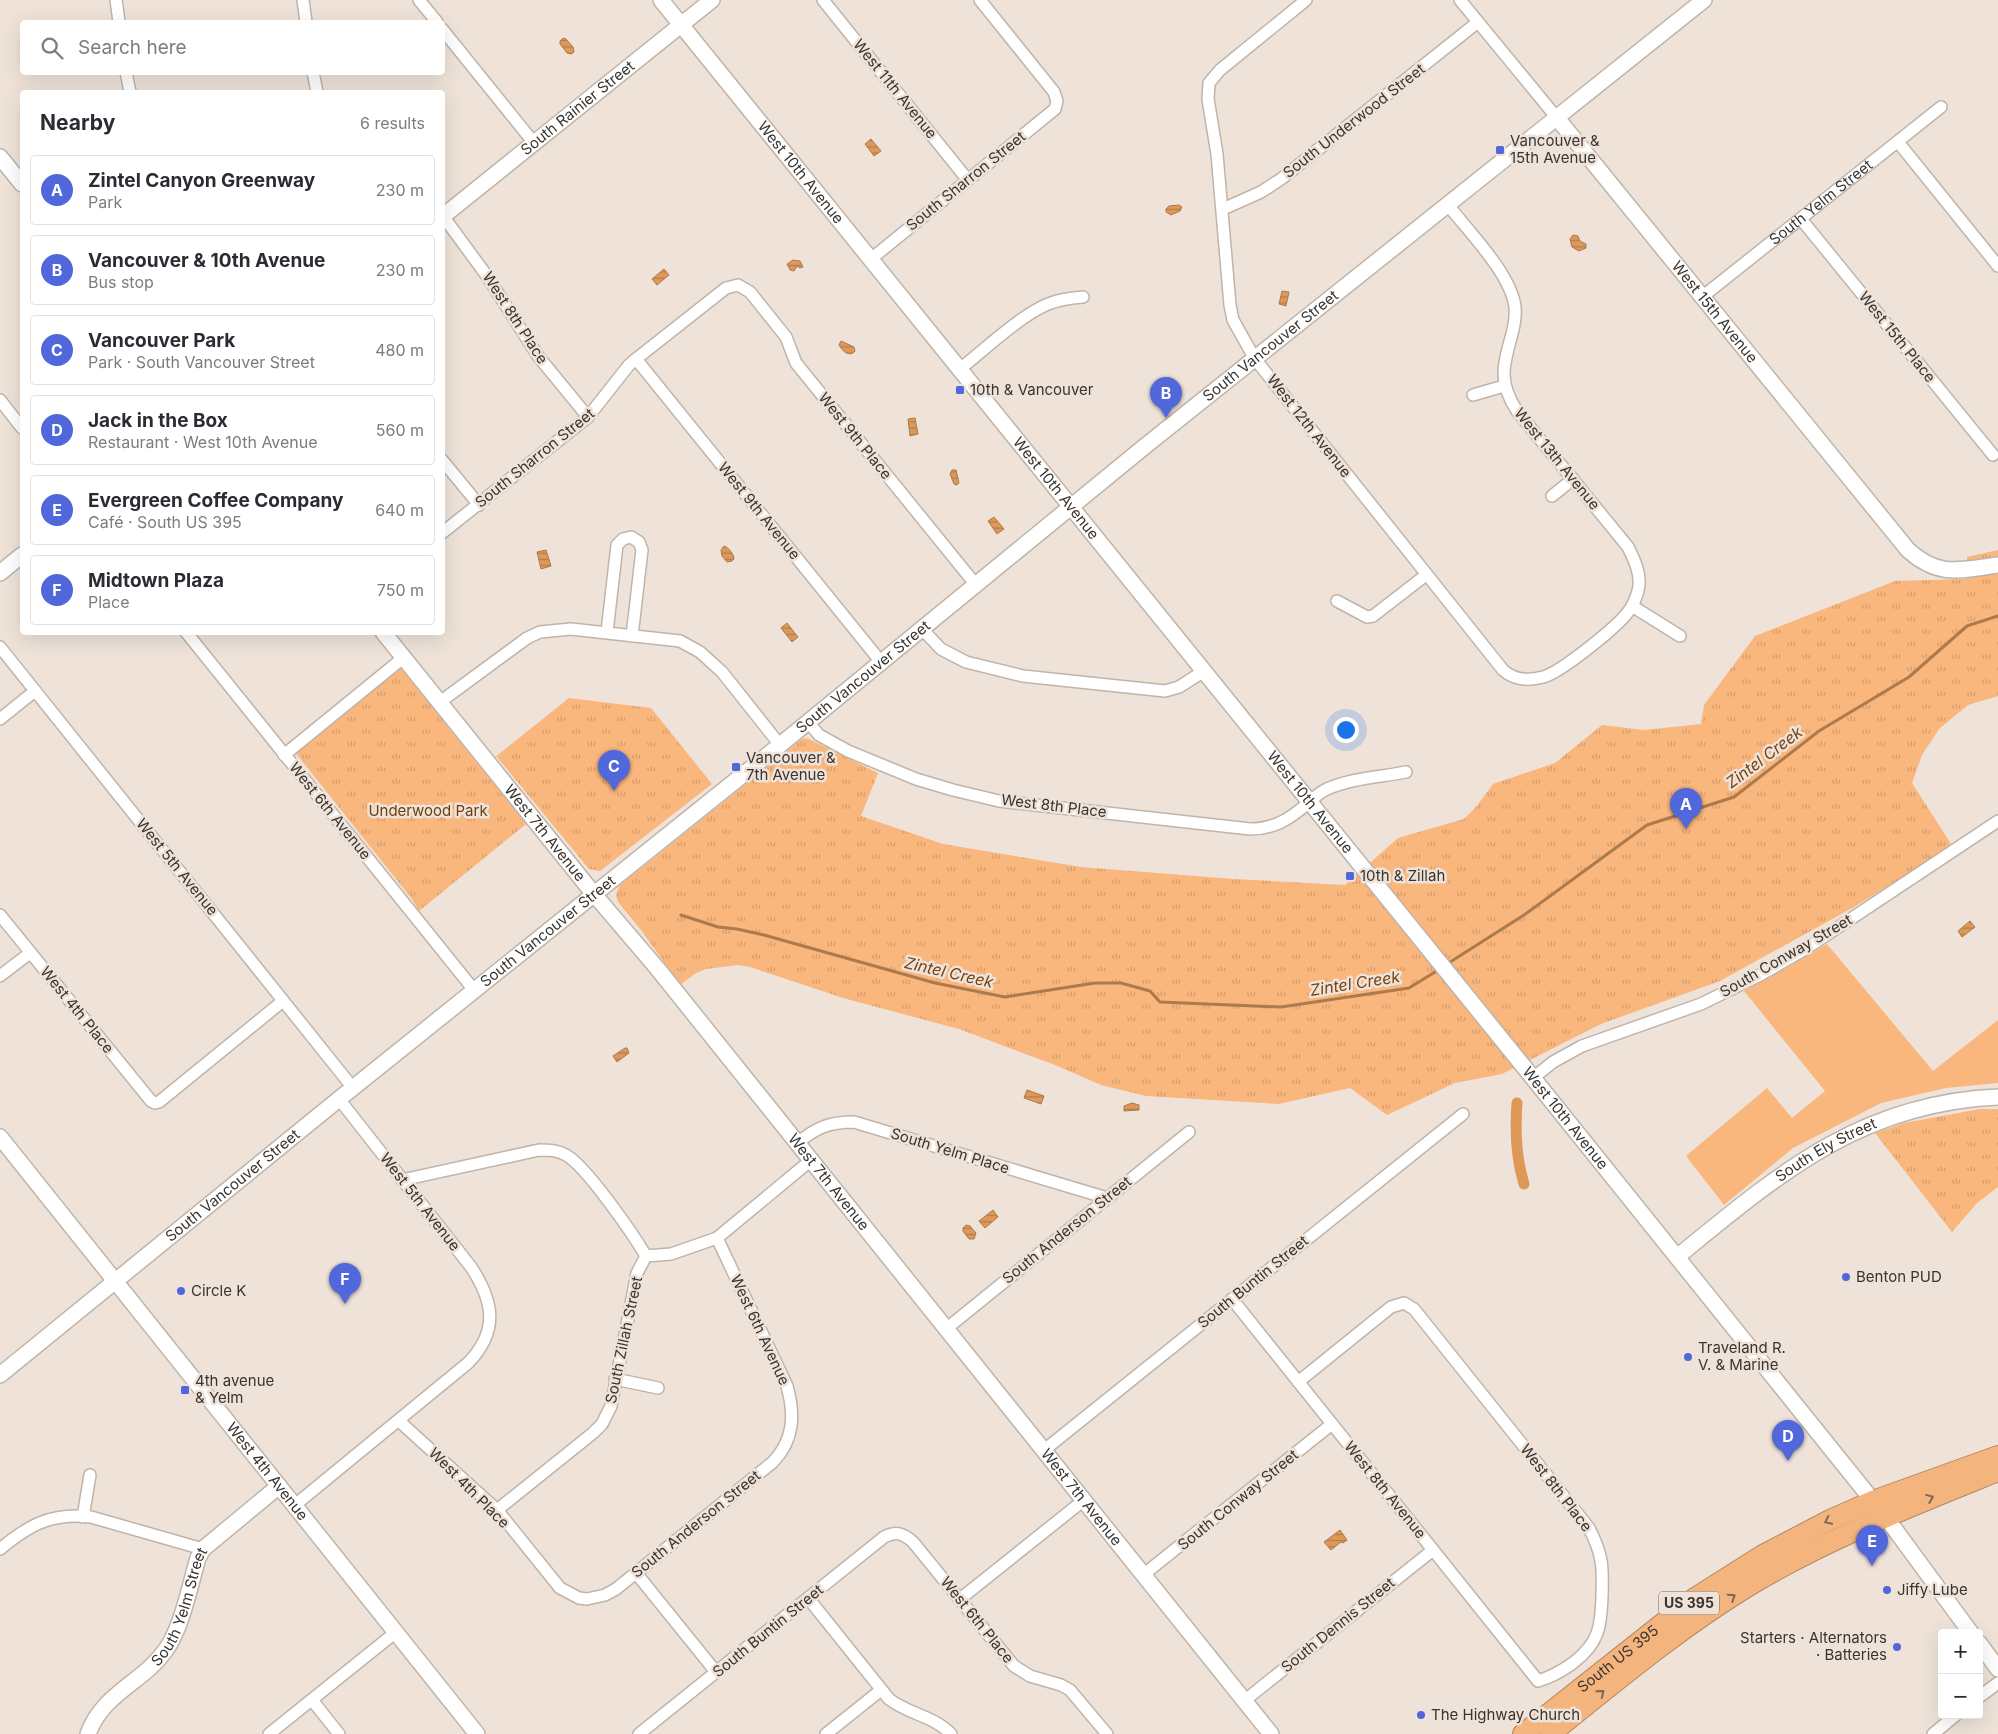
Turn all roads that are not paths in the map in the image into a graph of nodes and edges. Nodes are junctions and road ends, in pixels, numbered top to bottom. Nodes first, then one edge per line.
1 (116, 0) edge
2 (303, 0) edge
3 (419, 0) edge
4 (661, 0) edge
5 (712, 0) edge
6 (823, 0) edge
7 (980, 0) edge
8 (1306, 0) edge
9 (1704, 0) edge
10 (1463, 1) edge
11 (119, 20) edge
12 (306, 20) edge
13 (435, 20) edge
14 (1478, 22) junction
15 (682, 25) junction
16 (445, 33) edge
17 (127, 75) edge
18 (314, 75) edge
19 (130, 90) edge
20 (317, 90) edge
21 (1941, 107) dead end
22 (1557, 118) junction
23 (1898, 142) junction
24 (534, 143) junction
25 (0, 156) edge
26 (967, 179) junction
27 (20, 181) edge
28 (1448, 205) junction
29 (1223, 209) junction
30 (445, 215) edge
31 (1801, 219) junction
32 (445, 220) edge
33 (871, 259) junction
34 (1998, 266) edge
35 (738, 286) joint
36 (1083, 297) dead end
37 (1702, 297) junction
38 (636, 359) junction
39 (1255, 359) junction
40 (960, 369) junction
41 (1504, 386) junction
42 (1473, 394) dead end
43 (0, 400) edge
44 (588, 417) junction
45 (20, 425) edge
46 (1993, 455) dead end
47 (445, 464) edge
48 (1574, 479) junction
49 (1552, 496) dead end
50 (479, 504) junction
51 (1071, 507) junction
52 (445, 532) edge
53 (20, 557) edge
54 (1998, 565) edge
55 (0, 573) edge
56 (1426, 575) junction
57 (976, 585) junction
58 (1337, 600) dead end
59 (1632, 606) junction
60 (922, 629) junction
61 (607, 632) junction
62 (188, 635) edge
63 (385, 635) edge
64 (632, 636) junction
65 (1680, 636) dead end
66 (0, 647) edge
67 (404, 658) junction
68 (881, 662) junction
69 (1204, 671) junction
70 (35, 690) junction
71 (440, 702) junction
72 (0, 719) edge
73 (808, 722) junction
74 (780, 744) junction
75 (284, 755) junction
76 (1406, 772) dead end
77 (1310, 802) junction
78 (1998, 821) edge
79 (593, 894) junction
80 (0, 915) edge
81 (30, 953) junction
82 (0, 976) edge
83 (474, 990) junction
84 (284, 1001) junction
85 (1534, 1078) junction
86 (353, 1088) junction
87 (1998, 1096) edge
88 (339, 1099) junction
89 (1463, 1114) dead end
90 (1189, 1132) dead end
91 (0, 1137) edge
92 (796, 1144) junction
93 (810, 1161) junction
94 (402, 1180) junction
95 (1107, 1198) junction
96 (717, 1238) junction
97 (646, 1256) junction
98 (1677, 1257) junction
99 (115, 1280) junction
100 (1232, 1300) junction
101 (946, 1329) junction
102 (1, 1373) edge
103 (615, 1379) junction
104 (1298, 1382) junction
105 (658, 1388) dead end
106 (399, 1421) junction
107 (793, 1424) joint
108 (1332, 1424) junction
109 (1044, 1451) junction
110 (1998, 1456) edge
111 (1998, 1471) edge
112 (90, 1475) dead end
113 (279, 1486) junction
114 (1084, 1500) junction
115 (295, 1506) junction
116 (1879, 1509) junction
117 (497, 1510) junction
118 (84, 1516) junction
119 (898, 1533) joint
120 (0, 1549) edge
121 (203, 1549) junction
122 (1433, 1550) junction
123 (636, 1573) junction
124 (1143, 1575) junction
125 (579, 1598) joint
126 (808, 1598) junction
127 (960, 1599) junction
128 (1969, 1629) edge
129 (396, 1632) junction
130 (1983, 1648) edge
131 (1998, 1669) edge
132 (716, 1672) junction
133 (1538, 1681) joint
134 (1998, 1683) edge
135 (881, 1690) junction
136 (1983, 1694) edge
137 (312, 1700) junction
138 (1244, 1700) junction
139 (1951, 1719) edge
140 (88, 1734) edge
141 (269, 1734) edge
142 (339, 1734) edge
143 (477, 1734) edge
144 (639, 1734) edge
145 (826, 1734) edge
146 (951, 1734) edge
147 (1107, 1734) edge
148 (1271, 1734) edge
149 (1523, 1734) edge
150 (1550, 1734) edge
151 (1933, 1734) edge

1 - 11 street
2 - 12 street
3 - 13 street
4 - 15 street, West 10th Avenue
5 - 15 street, South Rainier Street
6 - 26 street, West 11th Avenue
7 - 26 street, South Sharron Street
8 - 29 street, West 12th Avenue
9 - 22 street, South Vancouver Street
10 - 14 street, West 15th Avenue
14 - 22 street, West 15th Avenue
14 - 29 street, South Underwood Street
15 - 24 street, South Rainier Street
15 - 33 street, West 10th Avenue
16 - 24 street
17 - 19 street
18 - 20 street
21 - 23 street, South Yelm Street
22 - 28 street, South Vancouver Street
22 - 37 street, West 15th Avenue
23 - 31 street, South Yelm Street
23 - 34 street
24 - 30 street, South Rainier Street
25 - 27 street
26 - 33 street, South Sharron Street
28 - 39 street, South Vancouver Street
28 - 41 street
29 - 39 street, West 12th Avenue
31 - 37 street, South Yelm Street
31 - 46 street, West 15th Place
32 - 44 street, West 8th Place
33 - 40 street, West 10th Avenue
35 - 38 street, South Sharron Street
35 - 57 street, West 9th Place
36 - 40 street
37 - 54 street, West 15th Avenue
38 - 44 street, South Sharron Street
38 - 68 street, West 9th Avenue
39 - 51 street, South Vancouver Street
39 - 56 street, West 12th Avenue
40 - 51 street, West 10th Avenue
41 - 42 street
41 - 48 street, West 13th Avenue
43 - 45 street
44 - 50 street, South Sharron Street
47 - 50 street
48 - 49 street
48 - 59 street, West 13th Avenue
50 - 52 street, South Sharron Street
51 - 57 street, South Vancouver Street
51 - 69 street, West 10th Avenue
53 - 55 street
56 - 58 street
56 - 59 street, West 12th Avenue
57 - 60 street, South Vancouver Street
59 - 65 street
60 - 68 street, South Vancouver Street
60 - 69 street
61 - 64 street
61 - 64 street
61 - 71 street
62 - 75 street, West 6th Avenue
63 - 67 street, West 7th Avenue
64 - 74 street
66 - 70 street, West 5th Avenue
67 - 71 street, West 7th Avenue
67 - 75 street
68 - 73 street, South Vancouver Street
69 - 77 street, West 10th Avenue
70 - 72 street
70 - 84 street, West 5th Avenue
71 - 79 street, West 7th Avenue
73 - 74 street, South Vancouver Street
73 - 77 street, West 8th Place
74 - 79 street, South Vancouver Street
75 - 83 street, West 6th Avenue
76 - 77 street, West 8th Place
77 - 85 street, West 10th Avenue
78 - 85 street, South Conway Street
79 - 83 street, South Vancouver Street
79 - 92 street, West 7th Avenue
80 - 81 street, West 4th Place
81 - 82 street
81 - 84 street, West 4th Place
83 - 86 street, South Vancouver Street
84 - 86 street, West 5th Avenue
85 - 98 street, West 10th Avenue
86 - 88 street, South Vancouver Street
87 - 98 street, South Ely Street
88 - 94 street, West 5th Avenue
88 - 99 street, South Vancouver Street
89 - 100 street, South Buntin Street
90 - 95 street, South Anderson Street
91 - 99 street, West 4th Avenue
92 - 93 street, West 7th Avenue
92 - 95 street, South Yelm Place
93 - 96 street, South Zillah Street
93 - 101 street, West 7th Avenue
94 - 97 street
94 - 106 street, West 5th Avenue
95 - 101 street, South Anderson Street
96 - 97 street, South Zillah Street
96 - 107 street, West 6th Avenue
97 - 103 street, South Zillah Street
98 - 116 street, West 10th Avenue
99 - 102 street, South Vancouver Street
99 - 113 street, West 4th Avenue
100 - 104 street, West 8th Avenue
100 - 109 street, South Buntin Street
101 - 109 street, West 7th Avenue
103 - 105 street
103 - 117 street, South Zillah Street
104 - 108 street, West 8th Avenue
104 - 133 street, West 8th Place
106 - 115 street
106 - 117 street, West 4th Place
107 - 123 street, South Anderson Street
108 - 122 street, West 8th Avenue
108 - 124 street, South Conway Street
109 - 114 street, West 7th Avenue
110 - 116 highway, US 395
116 -> 111 highway, US 395
112 - 118 street
113 - 115 street, West 4th Avenue
113 - 121 street, South Yelm Street
114 - 124 street, West 7th Avenue
114 - 127 street
115 - 129 street, West 4th Avenue
116 - 128 street, West 10th Avenue
116 -> 149 highway, South US 395 / US 395
150 -> 116 highway, South US 395 / US 395
117 - 125 street, West 4th Place
118 - 120 street
118 - 121 street
119 - 126 street, South Buntin Street
119 - 127 street, West 6th Place
121 - 140 street, South Yelm Street
122 - 133 street, West 8th Avenue
122 - 138 street, South Dennis Street
123 - 125 street, South Anderson Street
123 - 132 street
124 - 138 street, West 7th Avenue
126 - 132 street, South Buntin Street
126 - 135 street
127 - 147 street, West 6th Place
129 - 137 street
129 - 143 street, West 4th Avenue
130 - 131 street
132 - 144 street, South Buntin Street
134 - 136 street
135 - 145 street
135 - 146 street
137 - 141 street
137 - 142 street
138 - 148 street, West 7th Avenue
139 - 151 street

